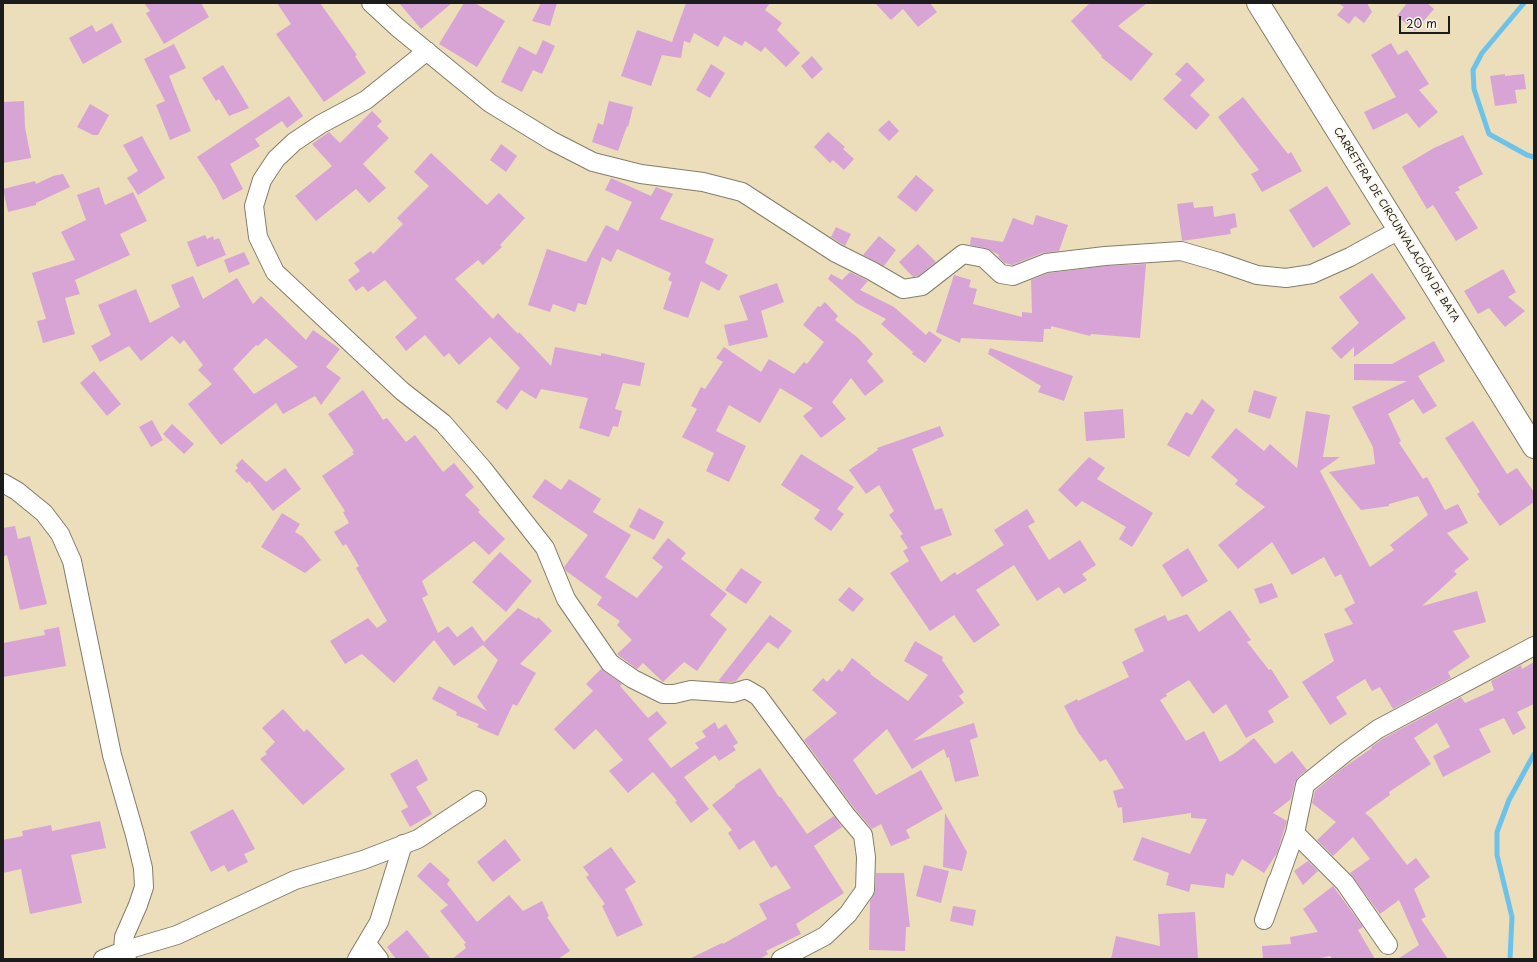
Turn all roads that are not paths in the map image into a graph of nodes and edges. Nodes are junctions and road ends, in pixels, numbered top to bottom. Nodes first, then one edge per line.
1 (371, 3) edge
2 (1258, 3) edge
3 (427, 51) junction
4 (1399, 230) junction
5 (1534, 448) edge
6 (3, 483) edge
7 (1534, 646) edge
8 (477, 800) dead end
9 (1295, 833) junction
10 (403, 844) junction
11 (1277, 882) dead end
12 (367, 944) junction
13 (1388, 945) dead end
14 (125, 955) edge
15 (103, 959) edge
16 (357, 959) edge
17 (379, 959) edge
18 (781, 959) edge

1 - 3 street
2 - 4 main road, CARRETERA DE CIRCUNVALACIÓN DE BATA
3 - 4 street
3 - 18 street
4 - 5 main road, CARRETERA DE CIRCUNVALACIÓN DE BATA
6 - 14 street
7 - 9 street
8 - 10 street
9 - 11 street
9 - 13 street
10 - 12 street
10 - 14 street
12 - 16 street
12 - 17 street
14 - 15 street

